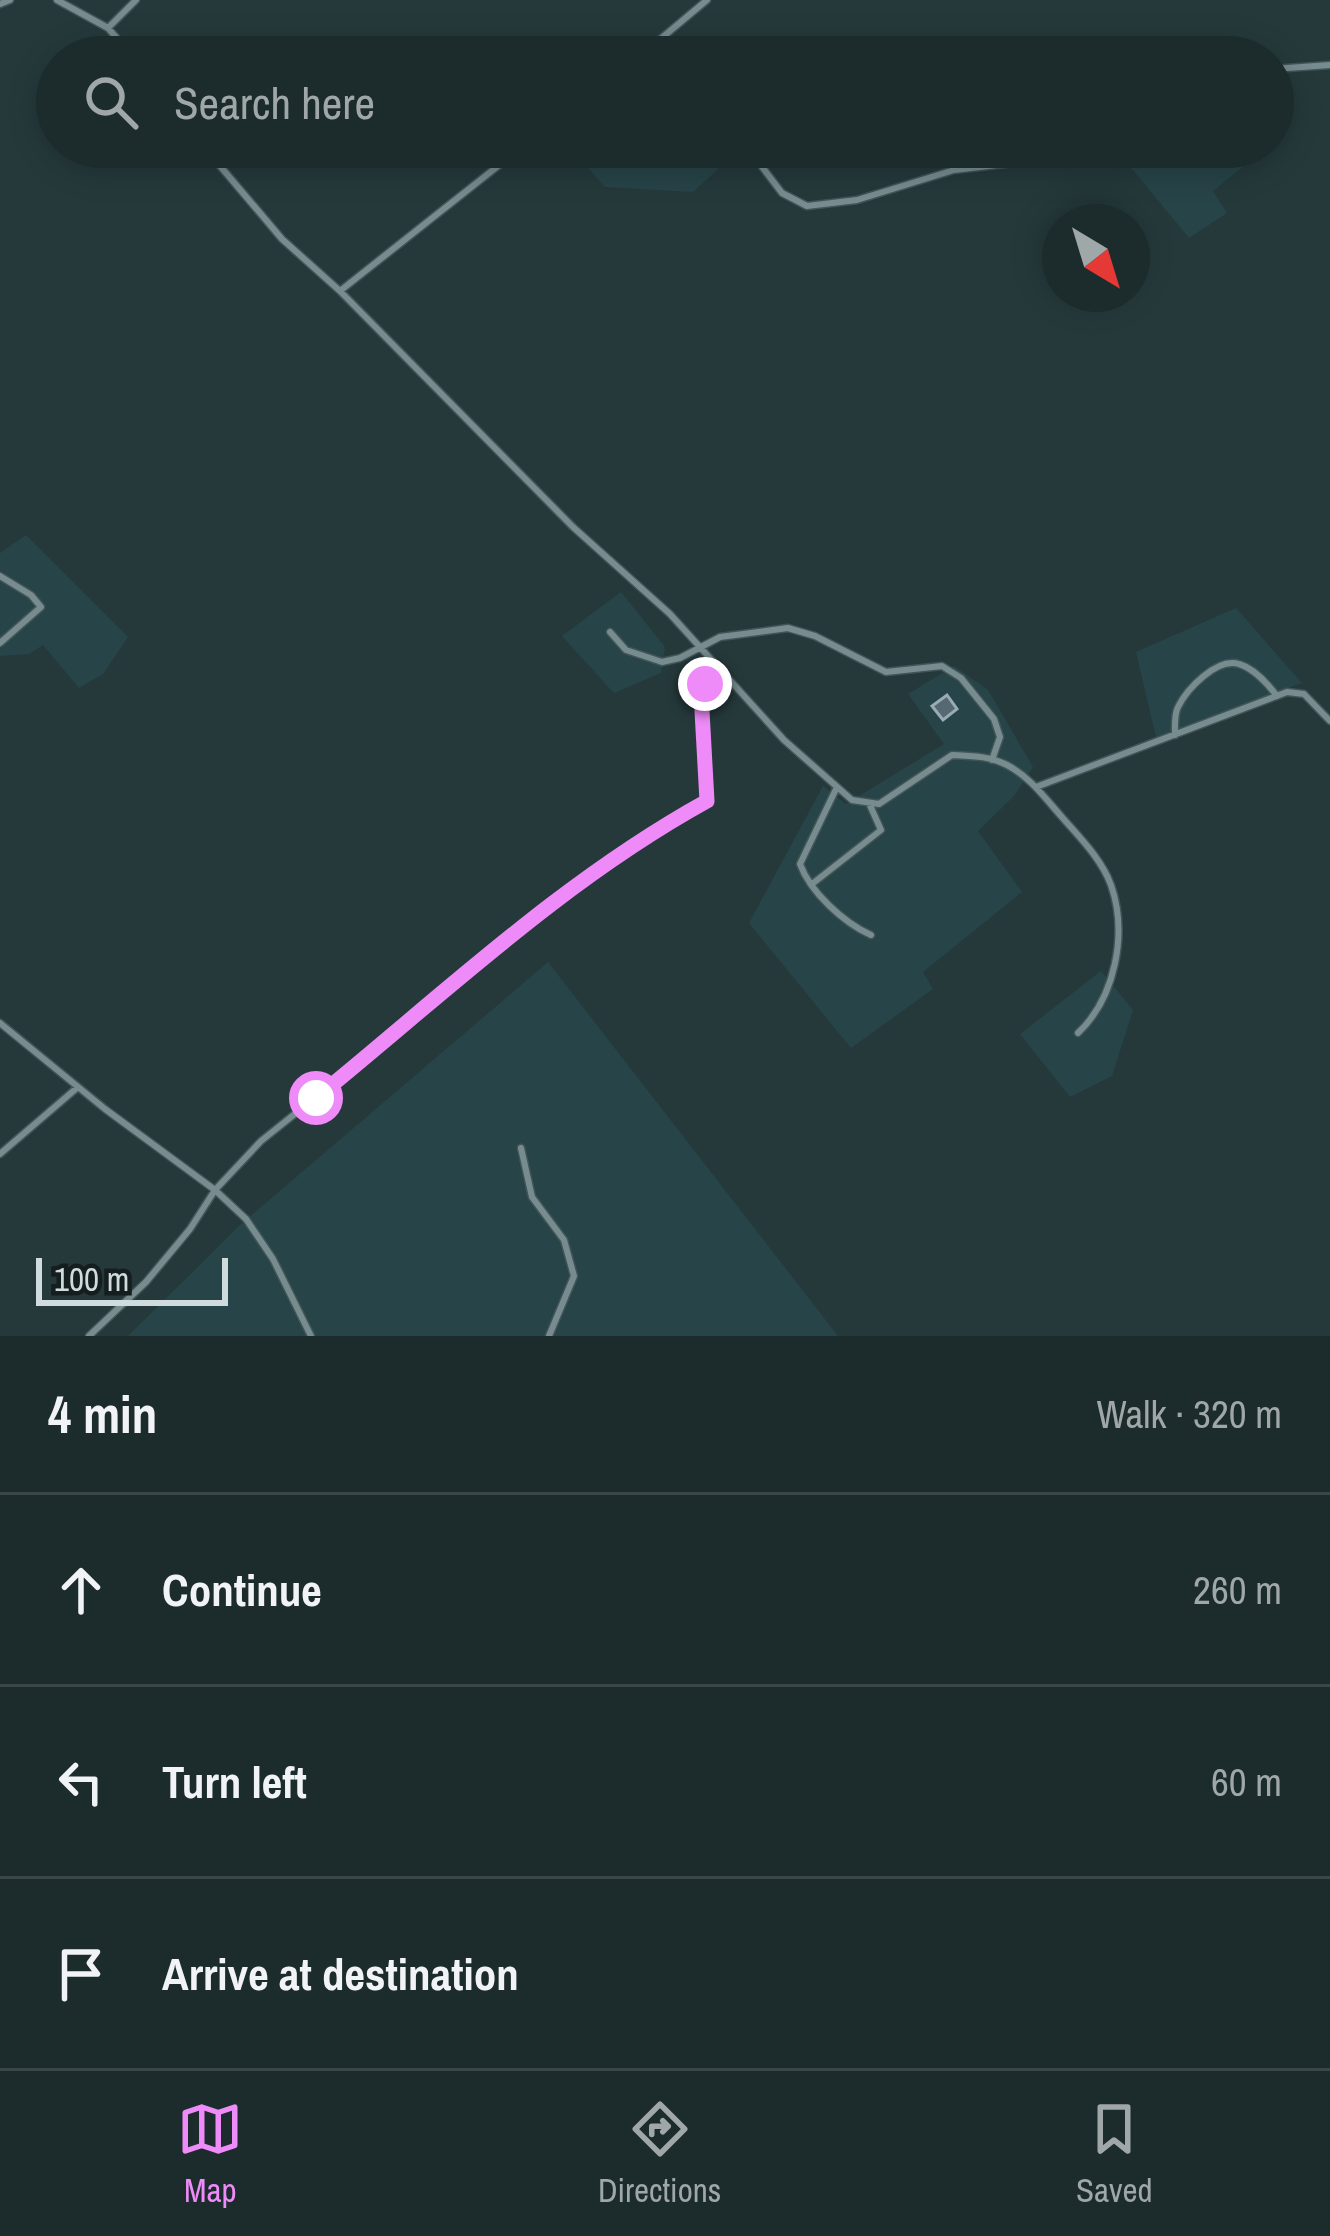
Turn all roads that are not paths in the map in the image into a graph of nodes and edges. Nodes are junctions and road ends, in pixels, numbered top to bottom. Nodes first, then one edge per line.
1 (10, 0) edge
2 (57, 0) edge
3 (136, 0) edge
4 (707, 0) edge
5 (0, 4) edge
6 (108, 28) junction
7 (115, 36) edge
8 (664, 36) edge
9 (1330, 65) edge
10 (1294, 68) edge
11 (222, 168) edge
12 (495, 168) edge
13 (763, 168) edge
14 (971, 168) edge
15 (340, 291) junction
16 (0, 576) edge
17 (610, 632) dead end
18 (0, 643) edge
19 (698, 649) junction
20 (717, 669) junction
21 (1277, 696) junction
22 (1330, 721) edge
23 (1175, 735) junction
24 (992, 760) junction
25 (837, 787) junction
26 (1036, 787) junction
27 (869, 802) junction
28 (812, 884) junction
29 (871, 935) dead end
30 (0, 1023) edge
31 (1078, 1033) dead end
32 (78, 1087) junction
33 (521, 1148) dead end
34 (0, 1154) edge
35 (215, 1190) junction
36 (89, 1336) edge
37 (311, 1336) edge
38 (549, 1336) edge

1 - 5 lane
2 - 6 lane
3 - 6 lane
4 - 8 lane
6 - 7 lane
9 - 10 lane
11 - 15 lane
12 - 15 lane
13 - 14 lane
15 - 19 lane
16 - 18 lane
17 - 19 lane
19 - 20 lane
19 - 24 lane
20 - 25 lane
20 - 35 lane
21 - 22 lane
21 - 23 lane
21 - 23 lane
23 - 26 lane
24 - 26 lane
24 - 27 lane
25 - 27 lane
25 - 28 lane
26 - 31 lane
27 - 28 lane
28 - 29 lane
30 - 32 lane
32 - 34 lane
32 - 35 lane
33 - 38 lane
35 - 36 lane
35 - 37 lane

